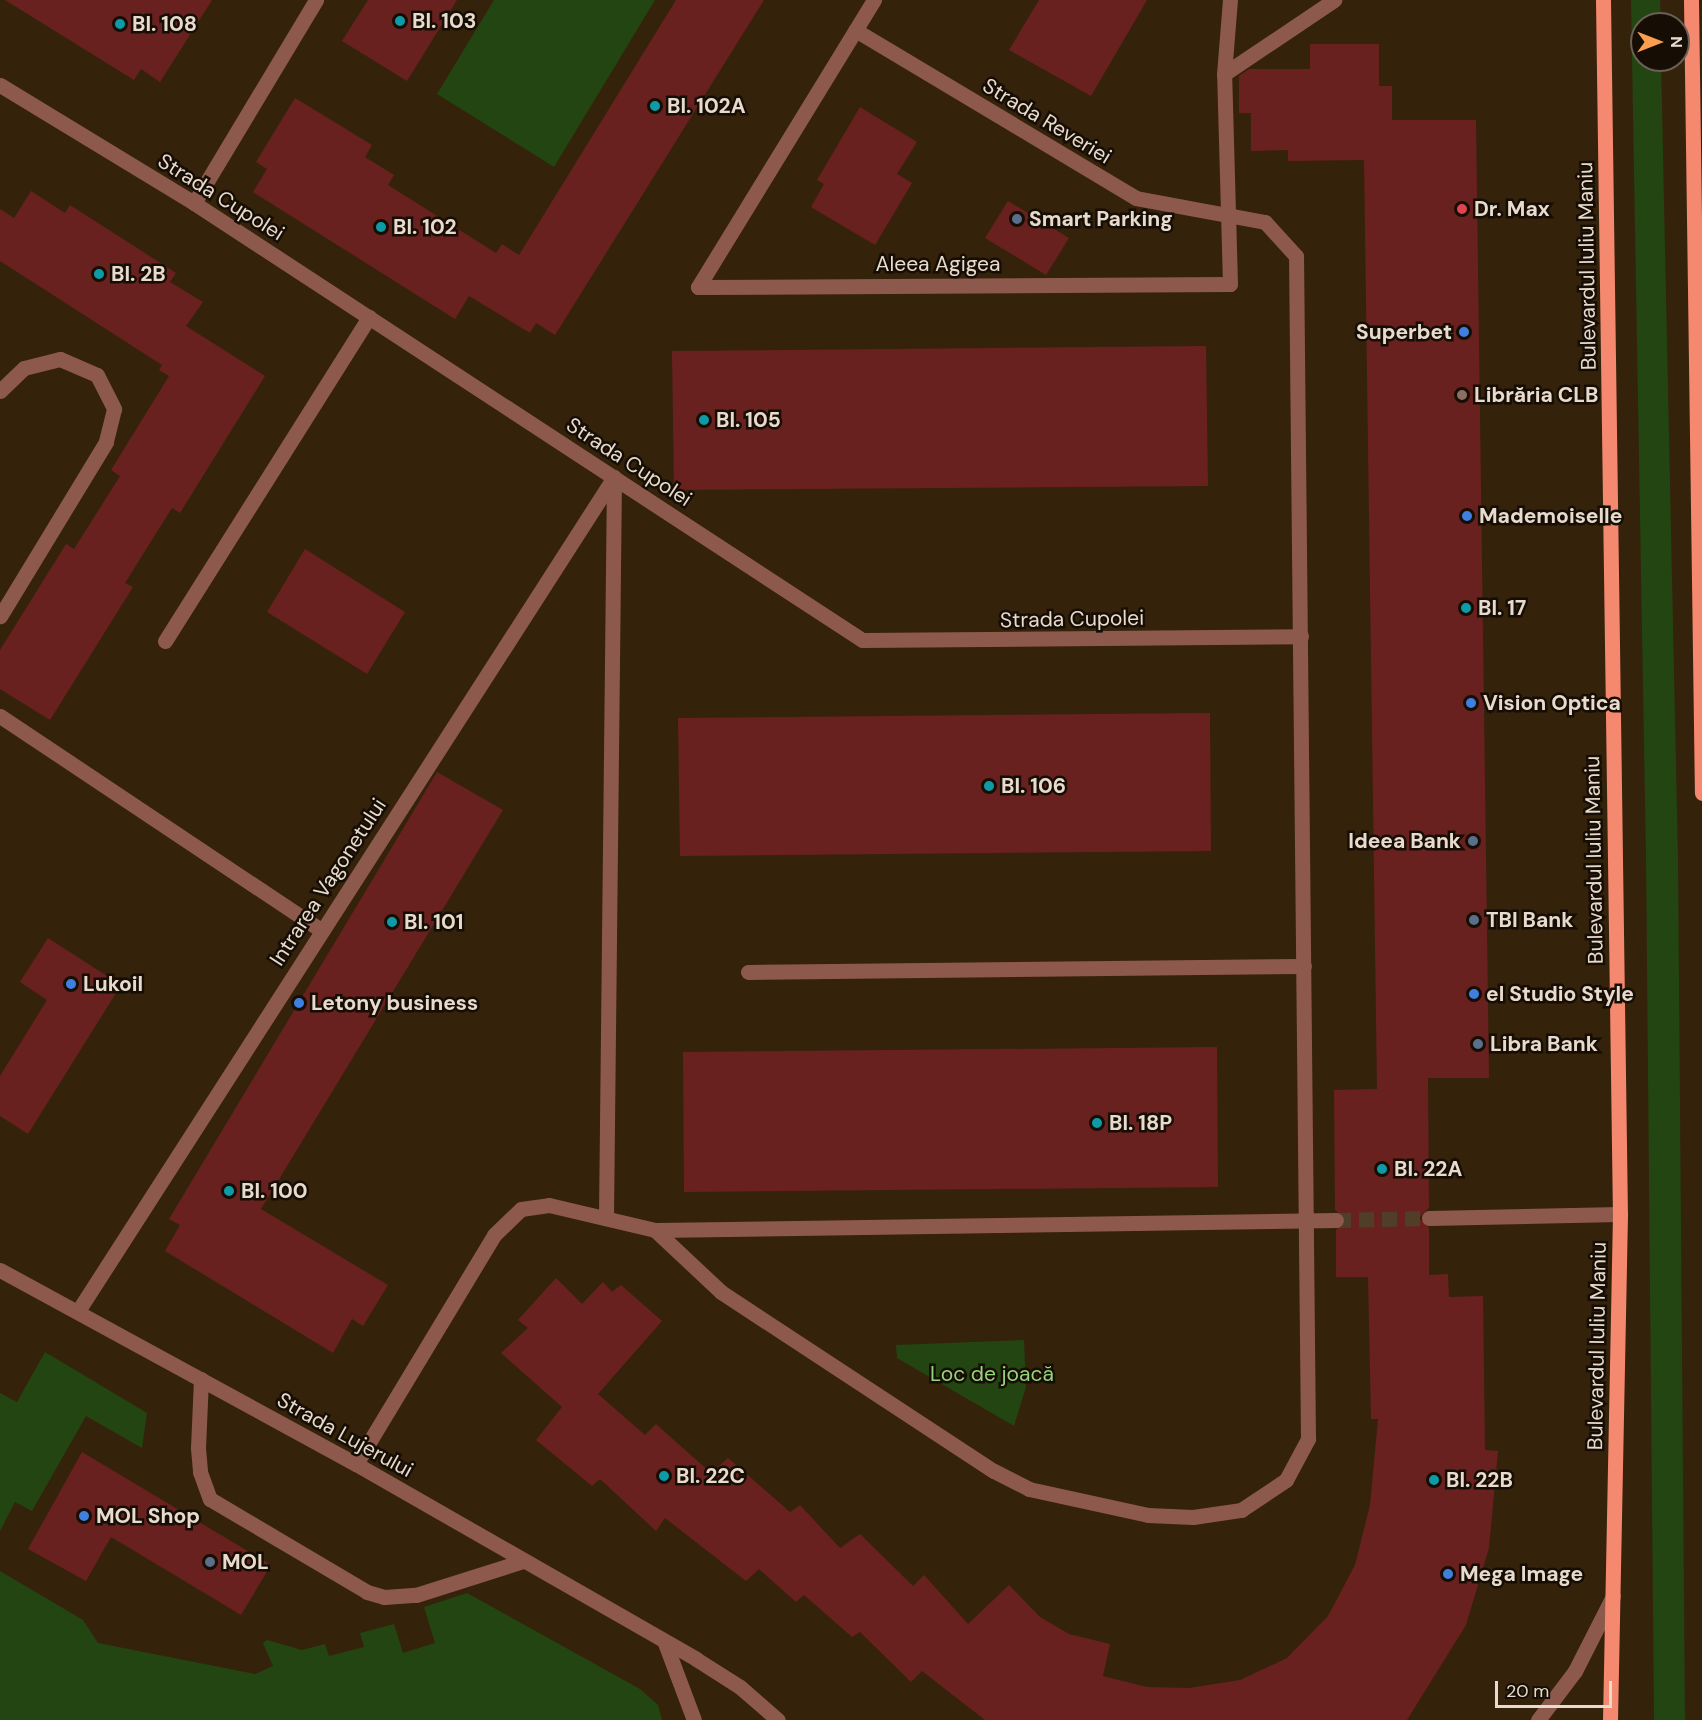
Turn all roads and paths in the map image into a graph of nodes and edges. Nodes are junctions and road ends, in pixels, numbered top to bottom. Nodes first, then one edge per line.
1 (316, 0) edge
2 (874, 0) edge
3 (1230, 0) edge
4 (1334, 0) edge
5 (1603, 0) edge
6 (1691, 0) edge
7 (855, 30) junction
8 (1224, 74) junction
9 (0, 85) edge
10 (194, 203) junction
11 (1230, 213) junction
12 (369, 317) junction
13 (0, 391) edge
14 (614, 477) junction
15 (0, 616) edge
16 (1301, 636) junction
17 (165, 641) dead end
18 (0, 716) edge
19 (1702, 793) edge
20 (322, 931) junction
21 (1305, 966) junction
22 (748, 972) dead end
23 (1620, 1214) junction
24 (606, 1216) junction
25 (1429, 1218) tunnel mouth
26 (1335, 1220) tunnel mouth
27 (1309, 1221) junction
28 (655, 1230) junction
29 (0, 1270) edge
30 (78, 1311) junction
31 (201, 1379) junction
32 (356, 1464) junction
33 (523, 1561) junction
34 (1613, 1596) junction
35 (665, 1643) junction
36 (694, 1720) edge
37 (778, 1720) edge
38 (1538, 1720) edge
39 (1610, 1720) edge

1 - 10 street
2 - 7 street, Aleea Agigea
3 - 8 street, Aleea Agigea
4 - 8 street
5 - 23 main road, Bulevardul Iuliu Maniu
6 - 19 main road
7 - 11 street, Strada Reveriei
7 - 11 street, Aleea Agigea
8 - 11 street, Aleea Agigea
9 - 10 street, Strada Cupolei
10 - 12 street, Strada Cupolei
11 - 16 street, Strada Reveriei
12 - 14 street, Strada Cupolei
12 - 17 street
13 - 15 street
14 - 16 street, Strada Cupolei
14 - 20 street, Intrarea Vagonetului
14 - 24 street
16 - 21 street, Strada Reveriei
18 - 20 street
20 - 30 street, Intrarea Vagonetului
21 - 22 street
21 - 27 street, Strada Reveriei
23 - 25 street
23 - 34 main road, Bulevardul Iuliu Maniu
24 - 28 street
24 - 32 street
26 - 27 street
27 - 28 street
27 - 28 street, Strada Reveriei
29 - 30 street, Strada Lujerului
30 - 31 street, Strada Lujerului
31 - 32 street, Strada Lujerului
31 - 33 street
32 - 33 street, Strada Lujerului
33 - 35 street, Strada Lujerului
34 - 38 street
34 - 39 main road, Bulevardul Iuliu Maniu
35 - 36 street
35 - 37 street, Strada Lujerului

